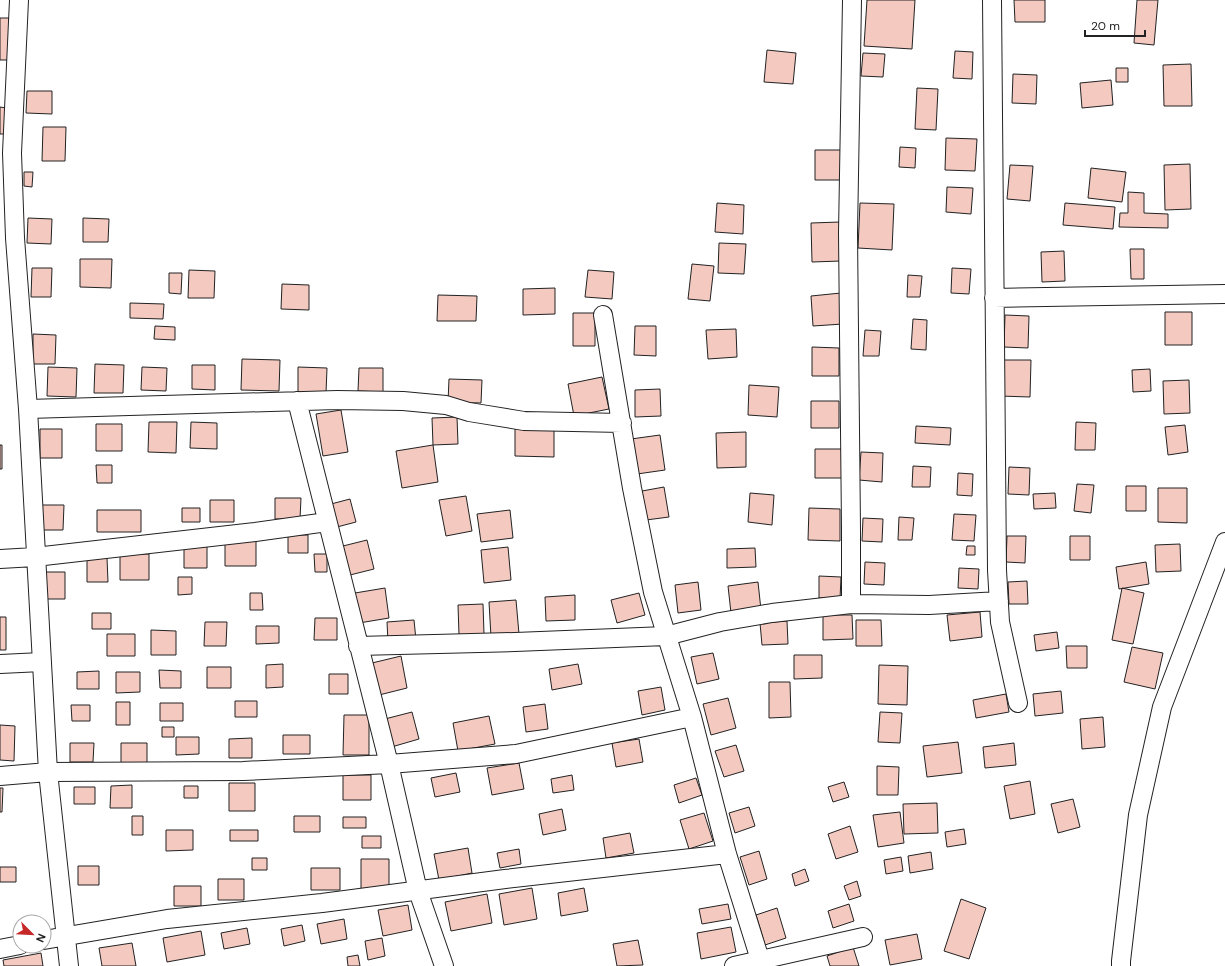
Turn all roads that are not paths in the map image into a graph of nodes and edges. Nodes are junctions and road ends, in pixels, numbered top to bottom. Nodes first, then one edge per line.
1 (19, 0) edge
2 (852, 0) edge
3 (992, 0) edge
4 (8, 238) edge
5 (1225, 294) edge
6 (994, 298) junction
7 (603, 315) dead end
8 (297, 401) junction
9 (28, 409) junction
10 (622, 423) junction
11 (327, 522) junction
12 (1225, 542) edge
13 (35, 557) junction
14 (0, 559) edge
15 (999, 601) junction
16 (851, 604) junction
17 (666, 636) junction
18 (358, 646) junction
19 (42, 662) junction
20 (0, 664) edge
21 (1018, 704) dead end
22 (692, 717) junction
23 (389, 764) junction
24 (48, 772) junction
25 (0, 776) edge
26 (727, 854) junction
27 (418, 891) junction
28 (66, 936) junction
29 (864, 937) dead end
30 (52, 939) edge
31 (12, 947) edge
32 (0, 949) edge
33 (762, 963) edge
34 (69, 966) edge
35 (444, 966) edge
36 (734, 966) edge
37 (1121, 966) edge

1 - 4 street
2 - 16 street
3 - 6 street
4 - 9 street
5 - 6 street
6 - 15 street
7 - 10 street
8 - 9 street
8 - 10 street
8 - 11 street
9 - 13 street
10 - 17 street
11 - 13 street
11 - 18 street
12 - 37 street
13 - 14 street
13 - 19 street
15 - 16 street
15 - 21 street
16 - 17 street
17 - 18 street
17 - 22 street
18 - 23 street
19 - 20 street
19 - 24 street
22 - 23 street
22 - 26 street
23 - 24 street
23 - 27 street
24 - 25 street
24 - 28 street
26 - 27 street
26 - 33 street
27 - 28 street
27 - 35 street
28 - 30 street
28 - 34 street
29 - 33 street
31 - 32 street
33 - 36 street

